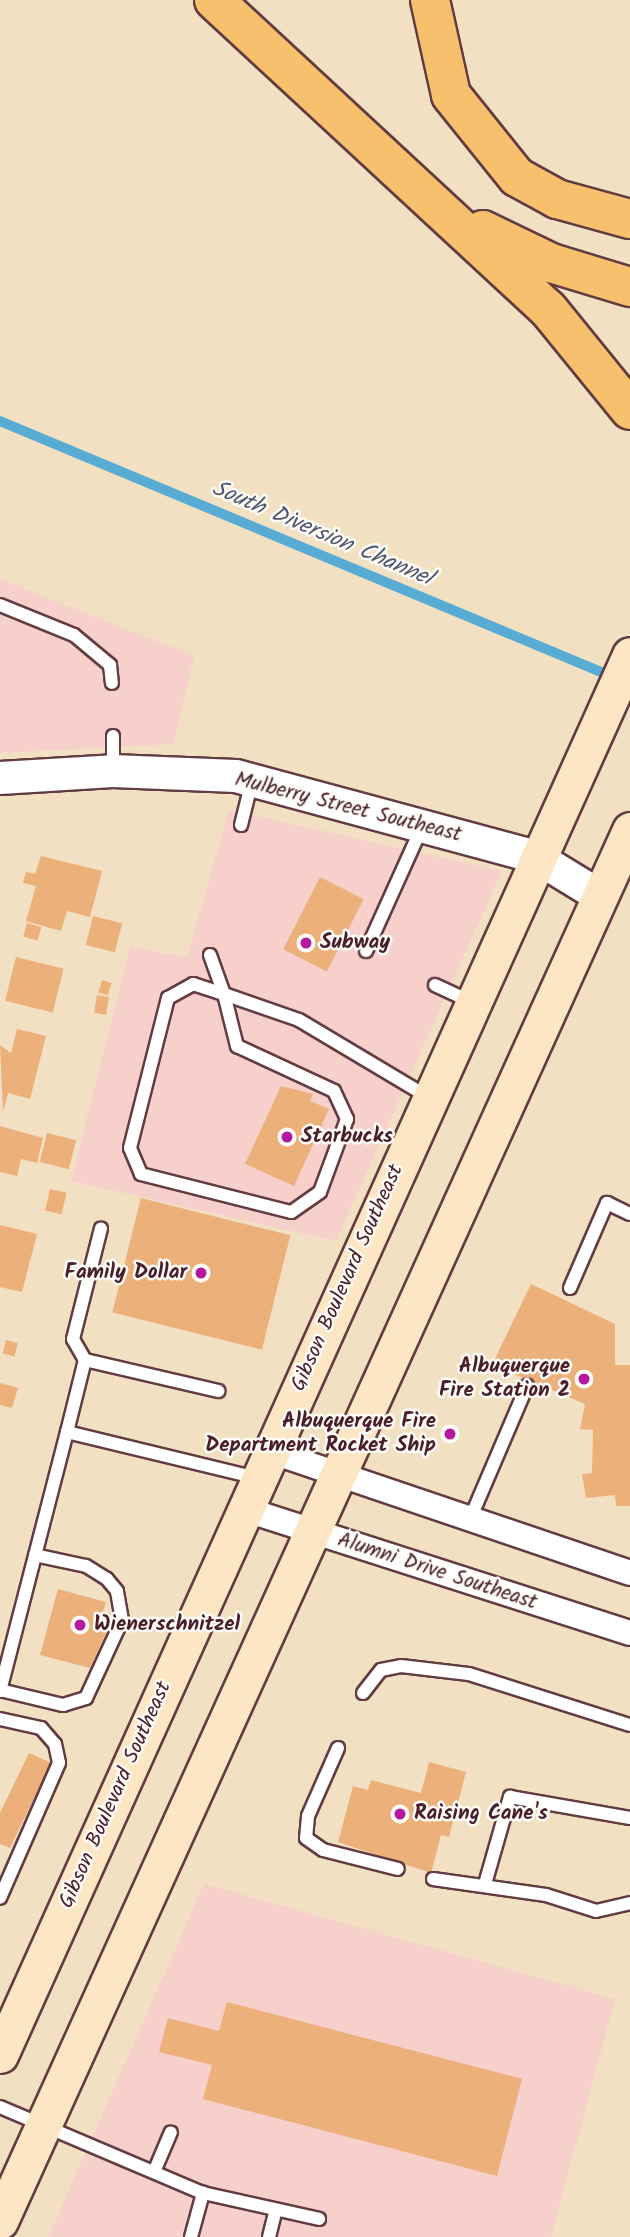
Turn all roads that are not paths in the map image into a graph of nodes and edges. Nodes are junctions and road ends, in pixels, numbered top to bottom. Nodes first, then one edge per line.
1 (214, 0) edge
2 (430, 0) edge
3 (430, 193) junction
4 (630, 219) edge
5 (630, 287) edge
6 (630, 410) edge
7 (0, 605) edge
8 (630, 655) edge
9 (112, 682) dead end
10 (113, 736) dead end
11 (113, 771) junction
12 (0, 778) edge
13 (252, 780) junction
14 (241, 825) dead end
15 (422, 826) junction
16 (630, 831) edge
17 (536, 858) junction
18 (600, 896) junction
19 (366, 951) dead end
20 (211, 955) dead end
21 (435, 985) dead end
22 (225, 994) junction
23 (471, 1002) junction
24 (429, 1097) junction
25 (630, 1214) edge
26 (101, 1228) dead end
27 (570, 1288) dead end
28 (85, 1360) junction
29 (527, 1386) dead end
30 (218, 1391) dead end
31 (67, 1432) junction
32 (340, 1476) junction
33 (257, 1479) junction
34 (470, 1520) junction
35 (314, 1533) junction
36 (35, 1555) junction
37 (630, 1573) edge
38 (630, 1633) edge
39 (0, 1691) edge
40 (363, 1693) dead end
41 (0, 1719) edge
42 (630, 1725) edge
43 (338, 1748) dead end
44 (630, 1818) edge
45 (398, 1869) dead end
46 (433, 1879) dead end
47 (485, 1884) junction
48 (0, 1898) edge
49 (630, 1903) edge
50 (0, 2055) edge
51 (0, 2107) edge
52 (42, 2125) junction
53 (171, 2132) dead end
54 (154, 2172) junction
55 (203, 2193) junction
56 (275, 2213) junction
57 (319, 2219) dead end
58 (0, 2221) edge
59 (191, 2237) edge
60 (269, 2237) edge

1 - 3 highway
2 - 4 highway
3 - 5 highway
3 - 6 highway
7 - 9 lane
8 - 17 main road, Gibson Boulevard Southeast
10 - 11 lane
11 - 12 street, Mulberry Street Southeast
11 - 13 street, Mulberry Street Southeast
13 - 14 lane
13 - 15 street, Mulberry Street Southeast
15 - 17 street, Mulberry Street Southeast
15 - 19 lane
16 - 18 main road
17 - 18 street, Mulberry Street Southeast
17 - 23 main road, Gibson Boulevard Southeast
18 - 32 main road
20 - 22 lane
21 - 23 lane
22 - 22 lane
22 - 24 lane
23 - 24 main road, Gibson Boulevard Southeast
24 - 33 main road, Gibson Boulevard Southeast
25 - 27 lane
26 - 28 lane
28 - 30 lane
28 - 31 lane
29 - 34 lane
31 - 33 lane
31 - 36 lane
32 - 33 street
32 - 34 street
32 - 35 main road
33 - 35 street, Alumni Drive Southeast
33 - 50 main road, Gibson Boulevard Southeast
34 - 37 street
35 - 38 street, Alumni Drive Southeast
35 - 52 main road
36 - 39 lane
36 - 39 lane
40 - 42 lane
41 - 48 lane
43 - 45 lane
44 - 47 lane
46 - 47 lane
47 - 49 lane
51 - 52 lane
52 - 54 lane
52 - 58 main road
53 - 54 lane
54 - 55 lane
55 - 56 lane
55 - 59 lane
56 - 57 lane
56 - 60 lane

